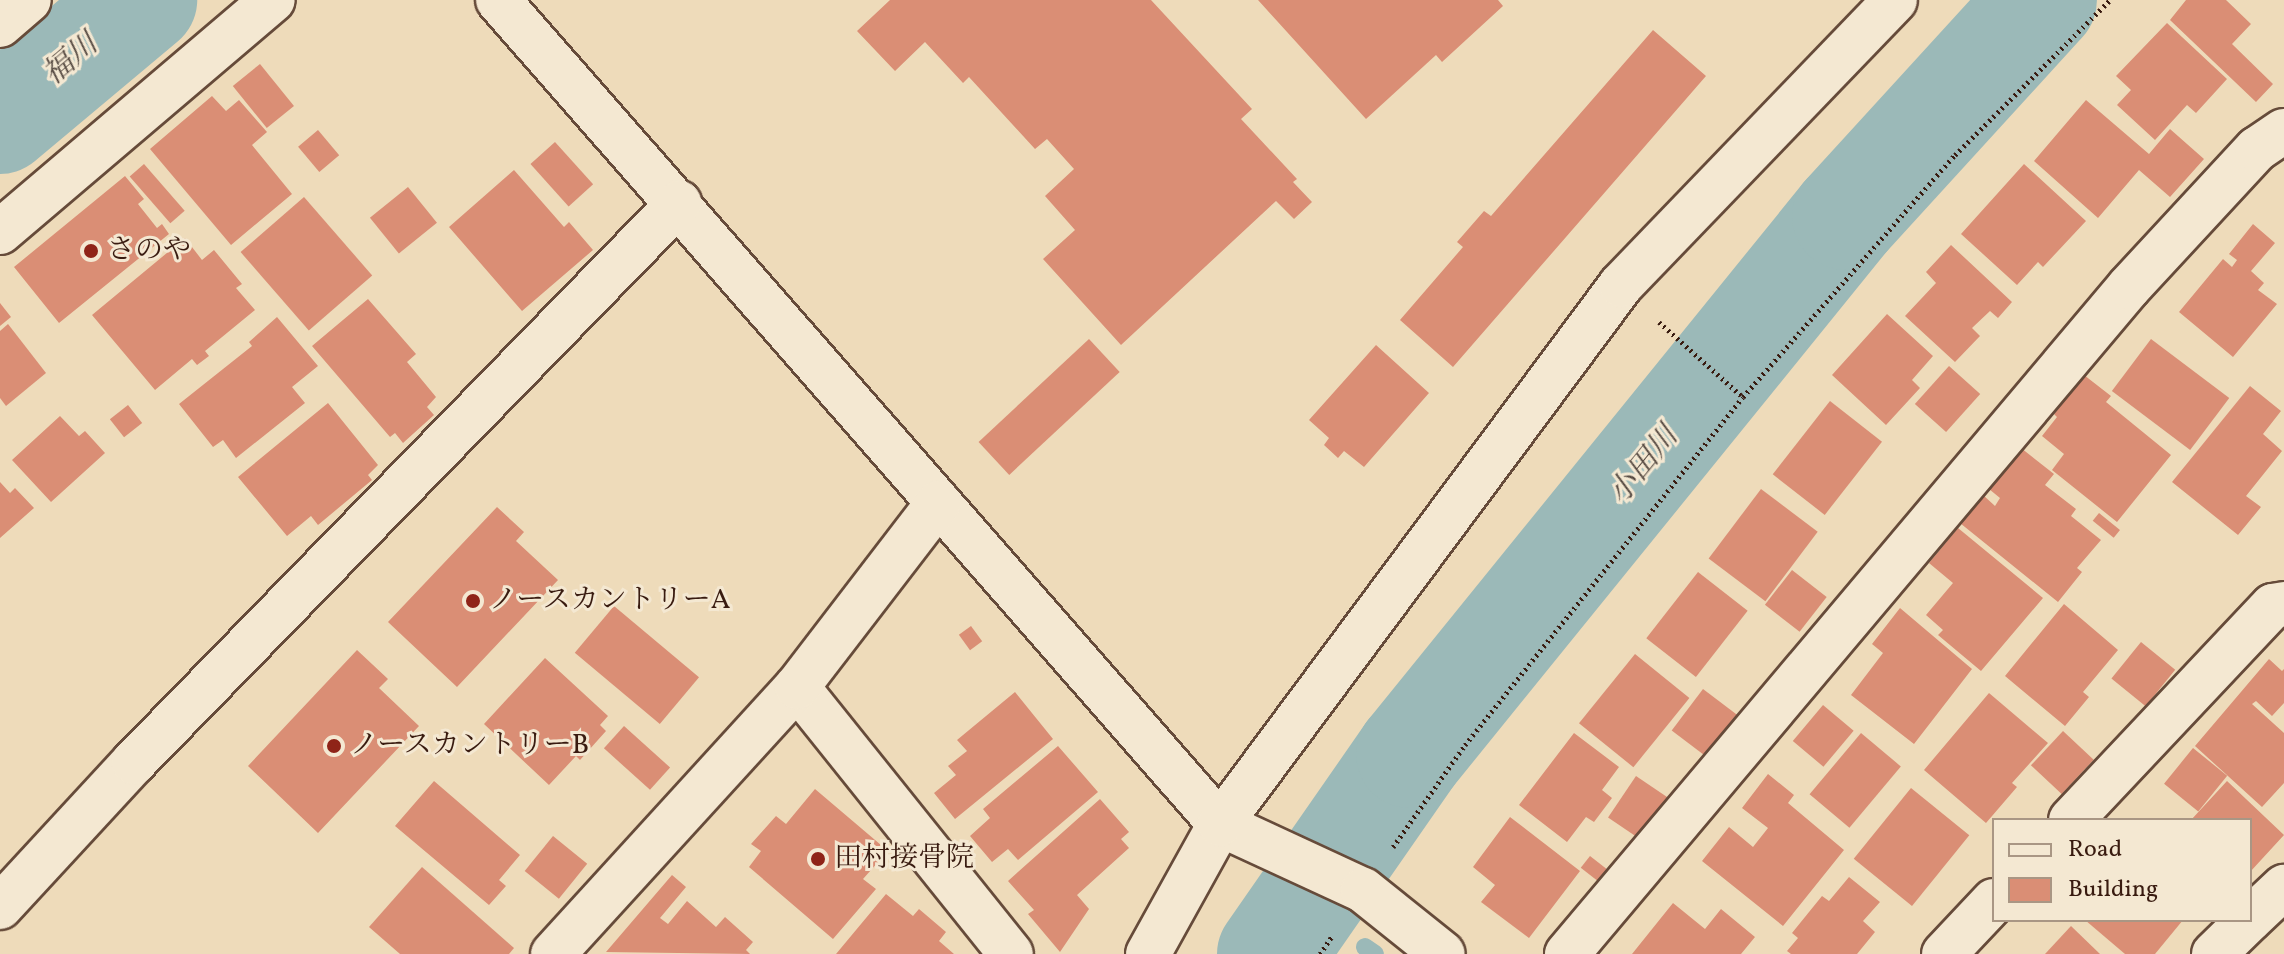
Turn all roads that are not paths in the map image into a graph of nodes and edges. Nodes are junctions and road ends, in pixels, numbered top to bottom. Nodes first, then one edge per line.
1 (29, 0) edge
2 (273, 0) edge
3 (498, 0) edge
4 (1895, 0) edge
5 (0, 25) edge
6 (2284, 131) edge
7 (679, 203) junction
8 (0, 232) edge
9 (938, 503) junction
10 (2284, 604) edge
11 (797, 687) junction
12 (2073, 818) edge
13 (1228, 828) junction
14 (2284, 887) edge
15 (1992, 903) edge
16 (0, 907) edge
17 (2252, 918) edge
18 (2248, 922) edge
19 (553, 954) edge
20 (1011, 954) edge
21 (1148, 954) edge
22 (1443, 954) edge
23 (1567, 954) edge
24 (1944, 954) edge
25 (2214, 954) edge

1 - 5 street
2 - 8 street
3 - 7 street
4 - 13 street
6 - 23 street
7 - 9 street
7 - 16 street
9 - 11 street
9 - 13 street
10 - 12 street
11 - 19 street
11 - 20 street
13 - 21 street
13 - 22 street
14 - 17 street
15 - 24 street
18 - 25 street

